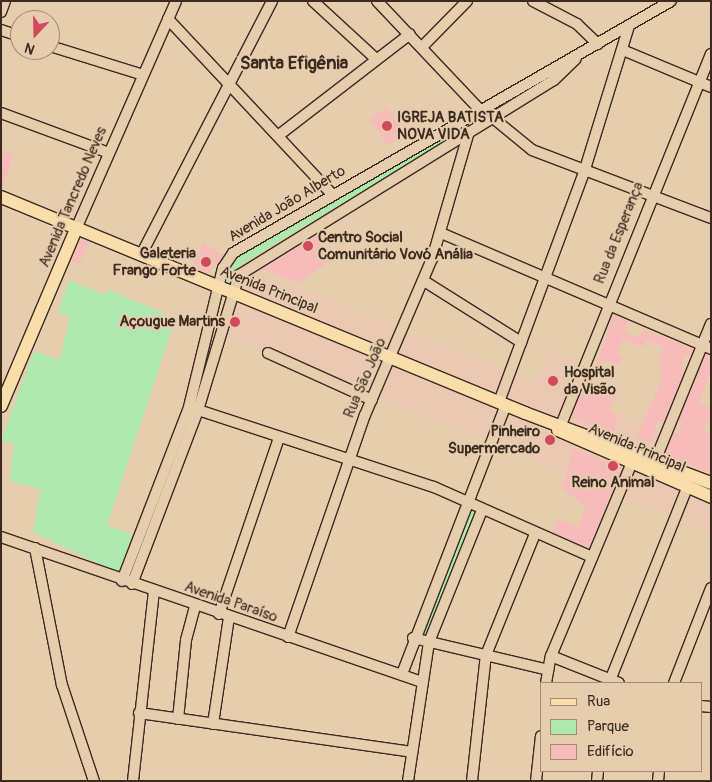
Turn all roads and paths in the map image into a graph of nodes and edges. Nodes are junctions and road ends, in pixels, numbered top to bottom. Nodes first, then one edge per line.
1 (5, 1) edge
2 (176, 1) edge
3 (272, 1) edge
4 (314, 1) edge
5 (376, 1) edge
6 (467, 1) edge
7 (534, 1) edge
8 (671, 1) edge
9 (1, 12) edge
10 (168, 19) junction
11 (629, 26) junction
12 (410, 34) junction
13 (598, 44) junction
14 (423, 46) junction
15 (60, 49) edge
16 (625, 51) junction
17 (711, 54) edge
18 (580, 55) junction
19 (376, 59) junction
20 (143, 75) junction
21 (229, 82) junction
22 (698, 82) junction
23 (711, 87) edge
24 (480, 110) junction
25 (1, 113) edge
26 (493, 118) junction
27 (470, 132) junction
28 (279, 135) junction
29 (109, 153) junction
30 (586, 169) junction
31 (652, 192) junction
32 (331, 193) junction
33 (1, 197) edge
34 (711, 218) edge
35 (76, 228) junction
36 (441, 234) junction
37 (141, 255) junction
38 (544, 278) junction
39 (424, 281) junction
40 (220, 288) junction
41 (233, 293) junction
42 (606, 305) junction
43 (711, 324) edge
44 (521, 342) junction
45 (706, 347) edge
46 (268, 353) dead end
47 (390, 357) junction
48 (372, 400) junction
49 (503, 403) junction
50 (1, 406) edge
51 (193, 408) junction
52 (524, 412) junction
53 (560, 425) junction
54 (279, 438) junction
55 (349, 460) junction
56 (656, 461) junction
57 (631, 465) junction
58 (711, 483) edge
59 (687, 488) junction
60 (711, 497) edge
61 (467, 501) junction
62 (482, 510) junction
63 (1, 532) edge
64 (535, 534) junction
65 (1, 537) edge
66 (34, 548) junction
67 (592, 558) junction
68 (127, 582) junction
69 (711, 588) edge
70 (154, 592) junction
71 (194, 606) junction
72 (224, 616) junction
73 (288, 637) junction
74 (412, 638) junction
75 (428, 642) junction
76 (486, 655) junction
77 (551, 656) junction
78 (548, 670) junction
79 (402, 674) junction
80 (420, 681) junction
81 (546, 682) edge
82 (612, 682) edge
83 (674, 682) edge
84 (139, 713) junction
85 (178, 719) junction
86 (213, 724) junction
87 (540, 745) edge
88 (412, 752) junction
89 (94, 781) edge
90 (133, 781) edge
91 (408, 781) edge
92 (472, 781) edge
93 (536, 781) edge

1 - 9 street
2 - 10 street, Avenida Tancredo Neves
3 - 21 street
4 - 19 street
5 - 12 street
6 - 14 street
7 - 13 street
8 - 11 street, Avenida João Alberto
10 - 20 street, Avenida Tancredo Neves
10 - 21 street
11 - 13 street, Avenida João Alberto
11 - 16 street
12 - 14 street
12 - 19 street
13 - 18 street, Avenida João Alberto
14 - 24 street
15 - 20 street
16 - 22 street
16 - 30 street
17 - 22 street, Rua da Esperança
18 - 24 street, Avenida João Alberto
18 - 26 street, Avenida João Alberto
19 - 28 street
20 - 29 street, Avenida Tancredo Neves
21 - 28 street
21 - 37 street
22 - 23 street
22 - 31 street, Rua da Esperança
24 - 32 street, Avenida João Alberto
25 - 29 street
26 - 27 street, Avenida João Alberto
26 - 30 street
27 - 36 street, Rua São João
27 - 41 street, Avenida João Alberto
28 - 32 street
29 - 35 street, Avenida Tancredo Neves
30 - 31 street
30 - 38 street
31 - 34 street
31 - 42 street, Rua da Esperança
32 - 40 street, Avenida João Alberto
33 - 35 main road, Avenida Principal
35 - 37 main road, Avenida Principal
35 - 50 main road, Avenida Tancredo Neves
36 - 38 street
36 - 39 street, Rua São João
37 - 40 main road, Avenida Principal
38 - 42 street
38 - 44 street
39 - 44 street
39 - 47 street, Rua São João
40 - 41 main road, Avenida Principal
40 - 51 street, Avenida João Alberto
41 - 47 main road, Avenida Principal
41 - 51 street, Avenida João Alberto
42 - 45 street
42 - 53 street, Rua da Esperança
43 - 45 street
44 - 49 street
45 - 56 street
46 - 48 street
47 - 48 street, Rua São João
47 - 49 main road, Avenida Principal
48 - 55 street, Rua São João
49 - 52 main road, Avenida Principal
49 - 61 street
51 - 54 street
51 - 68 street, Avenida João Alberto
52 - 53 main road, Avenida Principal
52 - 57 main road, Avenida Principal
53 - 56 main road, Avenida Principal
54 - 55 street
54 - 72 street
55 - 61 street
55 - 73 street, Rua São João
56 - 58 main road, Avenida Principal
57 - 59 main road, Avenida Principal
57 - 67 street
59 - 60 main road, Avenida Principal
59 - 82 street
61 - 62 street
61 - 74 street
62 - 64 street
62 - 75 street
63 - 66 street, Avenida Paraíso
64 - 67 street
64 - 76 street
65 - 66 street, Avenida Paraíso
66 - 68 street, Avenida Paraíso
66 - 89 street
67 - 77 street
68 - 70 street, Avenida Paraíso
69 - 83 street
70 - 71 street, Avenida Paraíso
70 - 84 street
71 - 72 street, Avenida Paraíso
71 - 85 street
72 - 73 street, Avenida Paraíso
72 - 86 street
73 - 79 street, Avenida Paraíso
74 - 75 street
74 - 79 street
75 - 76 street
75 - 80 street
76 - 78 street
76 - 92 street
77 - 78 street
77 - 82 street
78 - 81 street
79 - 80 street, Avenida Paraíso
80 - 88 street
84 - 85 street
84 - 90 street
85 - 86 street
86 - 88 street
87 - 93 street
88 - 91 street

